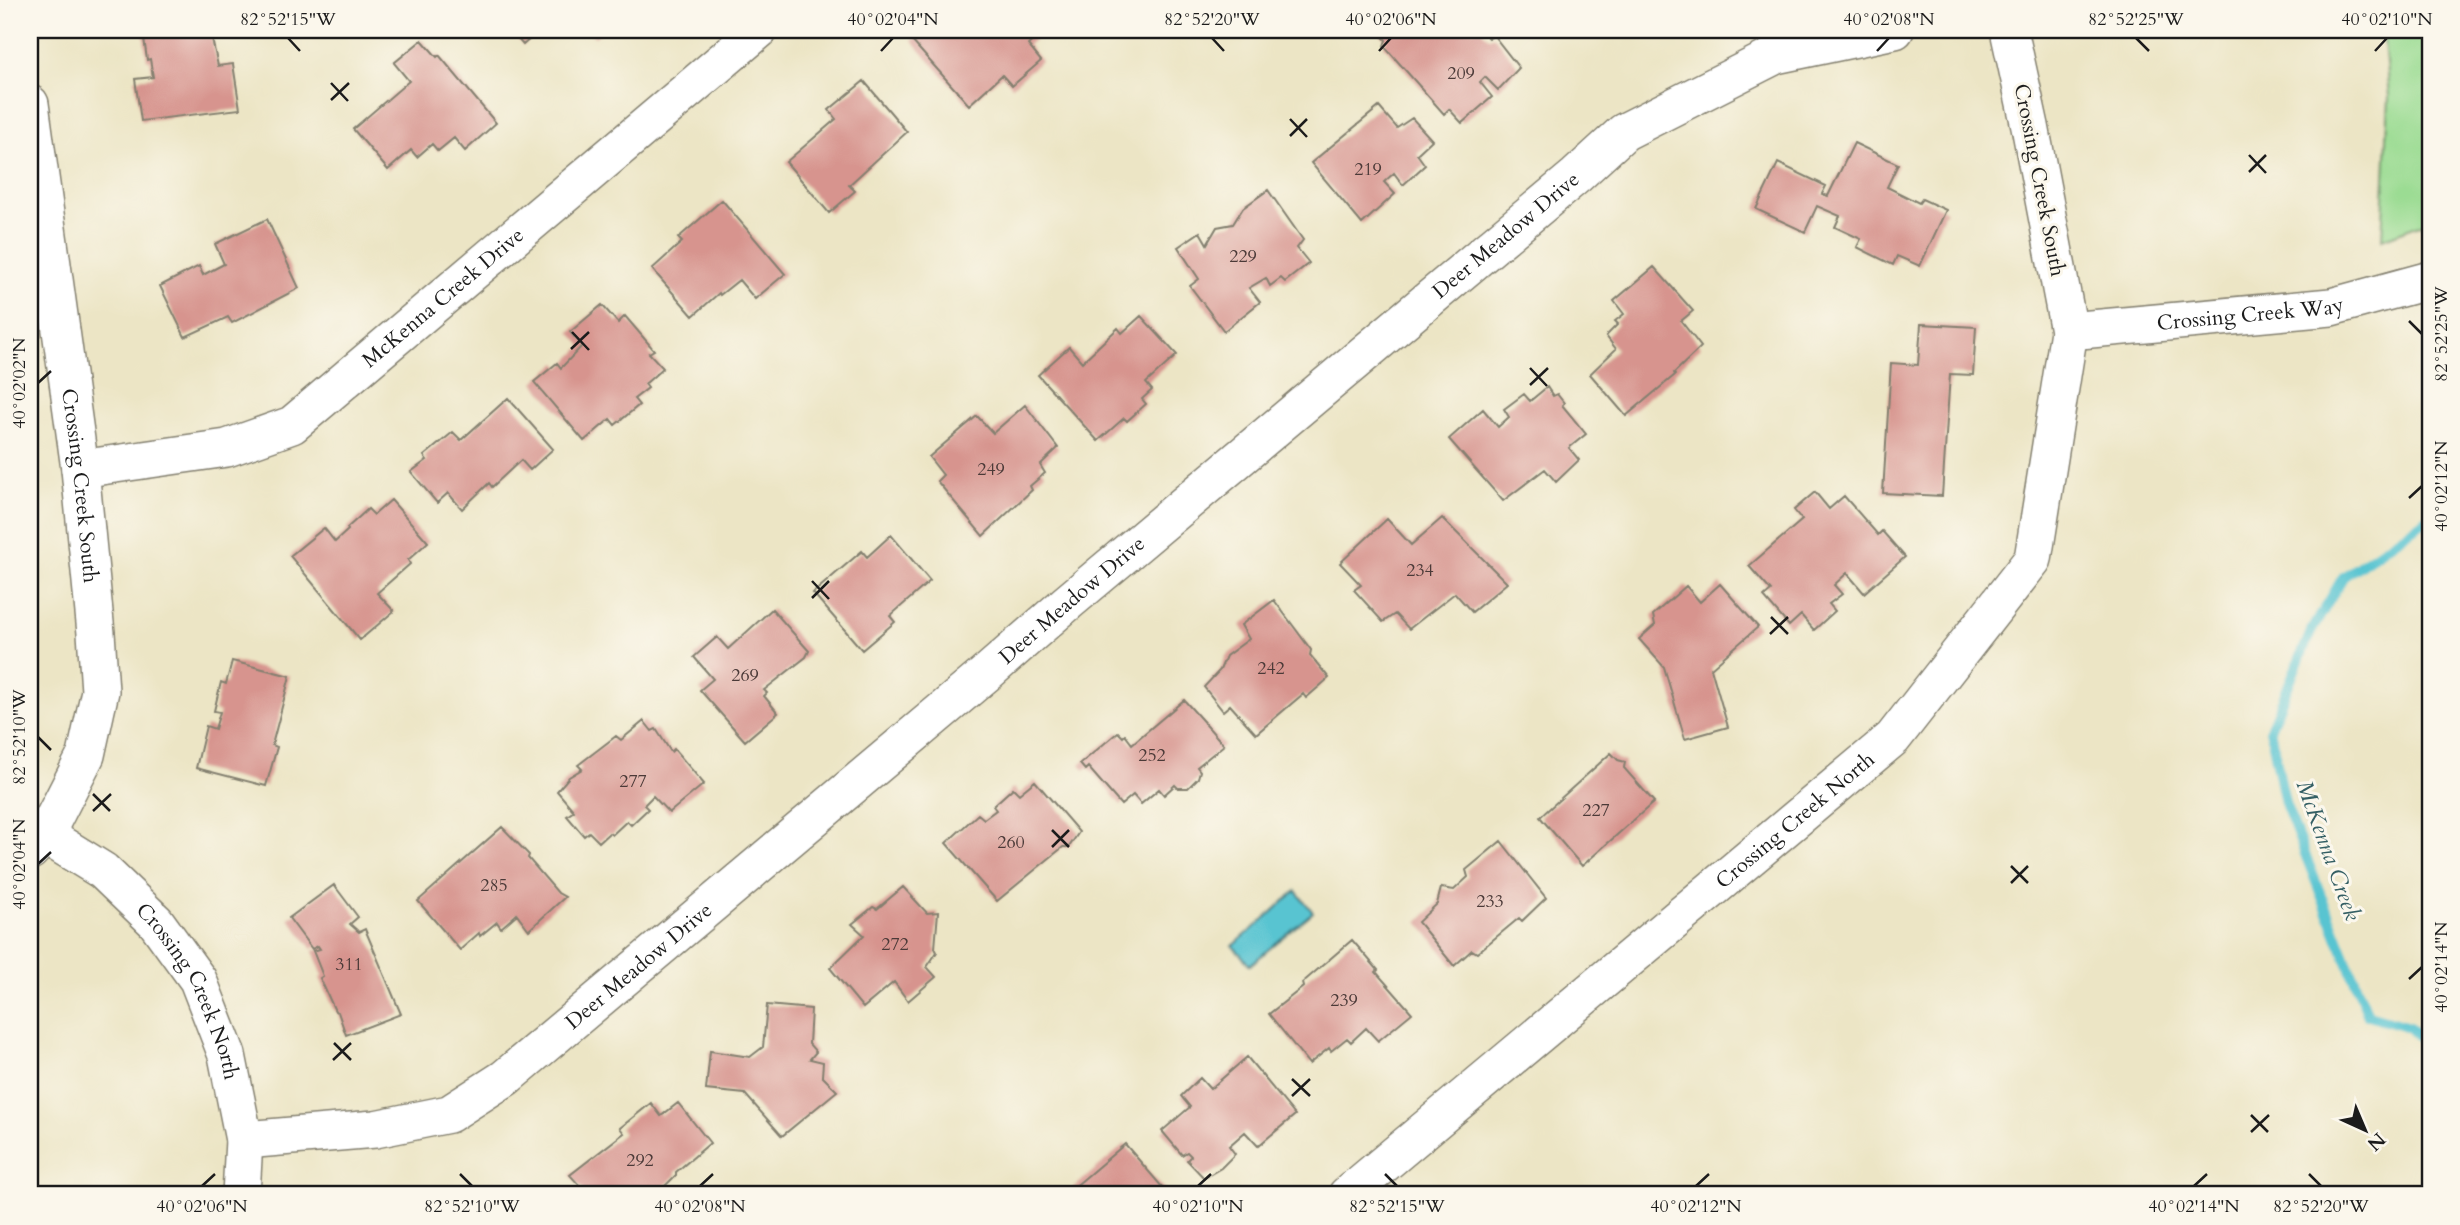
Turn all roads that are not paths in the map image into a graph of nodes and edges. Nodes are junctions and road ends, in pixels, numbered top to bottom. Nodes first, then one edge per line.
1 (759, 30) edge
2 (1895, 30) edge
3 (2009, 30) edge
4 (30, 104) edge
5 (2430, 280) edge
6 (2068, 331) junction
7 (80, 470) junction
8 (37, 843) edge
9 (244, 1140) junction
10 (241, 1195) edge
11 (1347, 1195) edge

1 - 7 street, McKenna Creek Drive
2 - 9 street, Deer Meadow Drive
3 - 6 street, Crossing Creek South
4 - 7 street, Crossing Creek South
5 - 6 street, Crossing Creek Way
6 - 11 street, Crossing Creek North
7 - 8 street, Crossing Creek South
8 - 9 street, Crossing Creek North
9 - 10 street, Crossing Creek North

